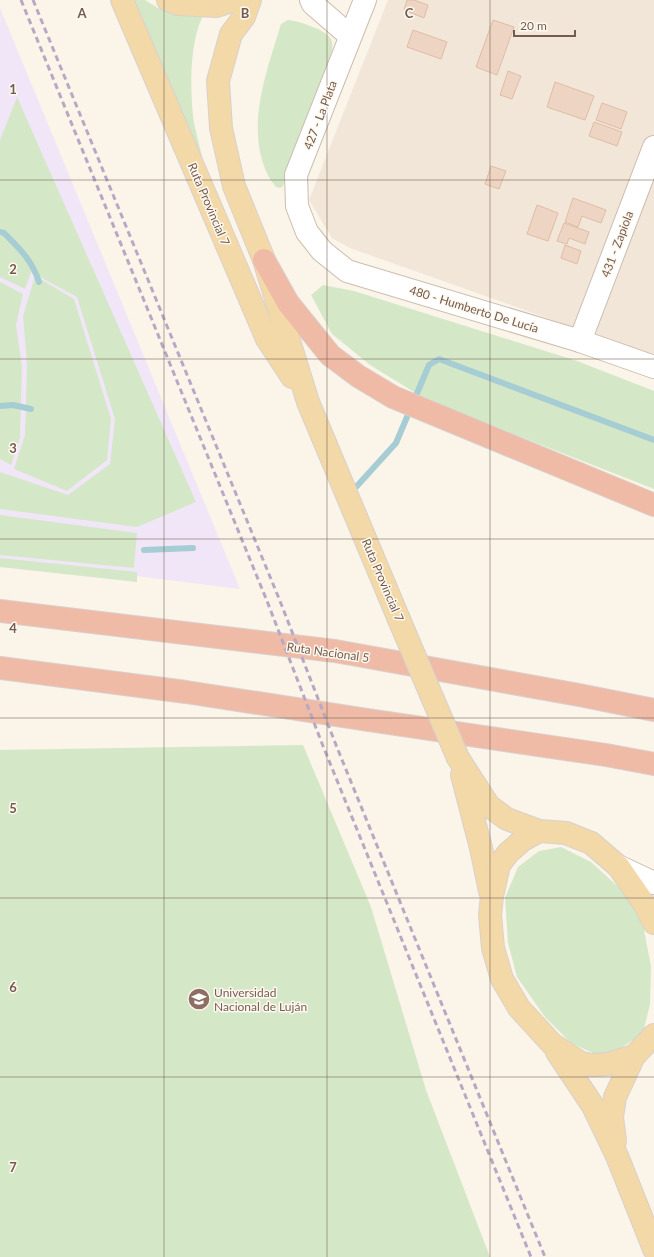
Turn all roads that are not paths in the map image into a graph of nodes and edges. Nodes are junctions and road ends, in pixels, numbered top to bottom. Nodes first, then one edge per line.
1 (122, 0) edge
2 (168, 0) edge
3 (235, 0) edge
4 (250, 0) edge
5 (311, 0) edge
6 (365, 0) edge
7 (350, 36) junction
8 (654, 147) edge
9 (308, 232) joint
10 (264, 260) junction
11 (580, 341) junction
12 (654, 367) edge
13 (308, 402) junction
14 (654, 505) edge
15 (0, 611) edge
16 (0, 668) edge
17 (654, 710) edge
18 (458, 758) junction
19 (654, 764) edge
20 (539, 831) junction
21 (618, 866) junction
22 (654, 883) edge
23 (492, 896) junction
24 (654, 923) edge
25 (654, 1035) edge
26 (552, 1044) junction
27 (634, 1056) junction
28 (617, 1156) junction
29 (654, 1249) edge

1 - 13 main road, Ruta Provincial 7
2 - 3 main road
4 - 10 main road, Ruta Provincial 7
5 - 7 street
6 - 7 street, 427 - La Plata
7 - 9 street, 427 - La Plata
8 - 11 street, 431 - Zapiola
9 - 11 street, 480 - Humberto De Lucía
10 - 13 main road, Ruta Provincial 7
10 - 14 highway
11 - 12 street, 480 - Humberto De Lucía
13 - 18 main road, Ruta Provincial 7, bridge
15 - 17 highway, Ruta Nacional 5
16 - 19 highway
18 - 20 main road, Ruta Provincial 7
18 - 23 main road, Ruta Provincial 7
20 - 21 main road, Ruta Provincial 7
20 - 23 main road
21 - 22 street
21 - 24 main road, Ruta Provincial 7
23 - 26 main road
25 - 27 main road
26 - 27 main road
26 - 28 main road
27 - 28 main road
28 - 29 main road

